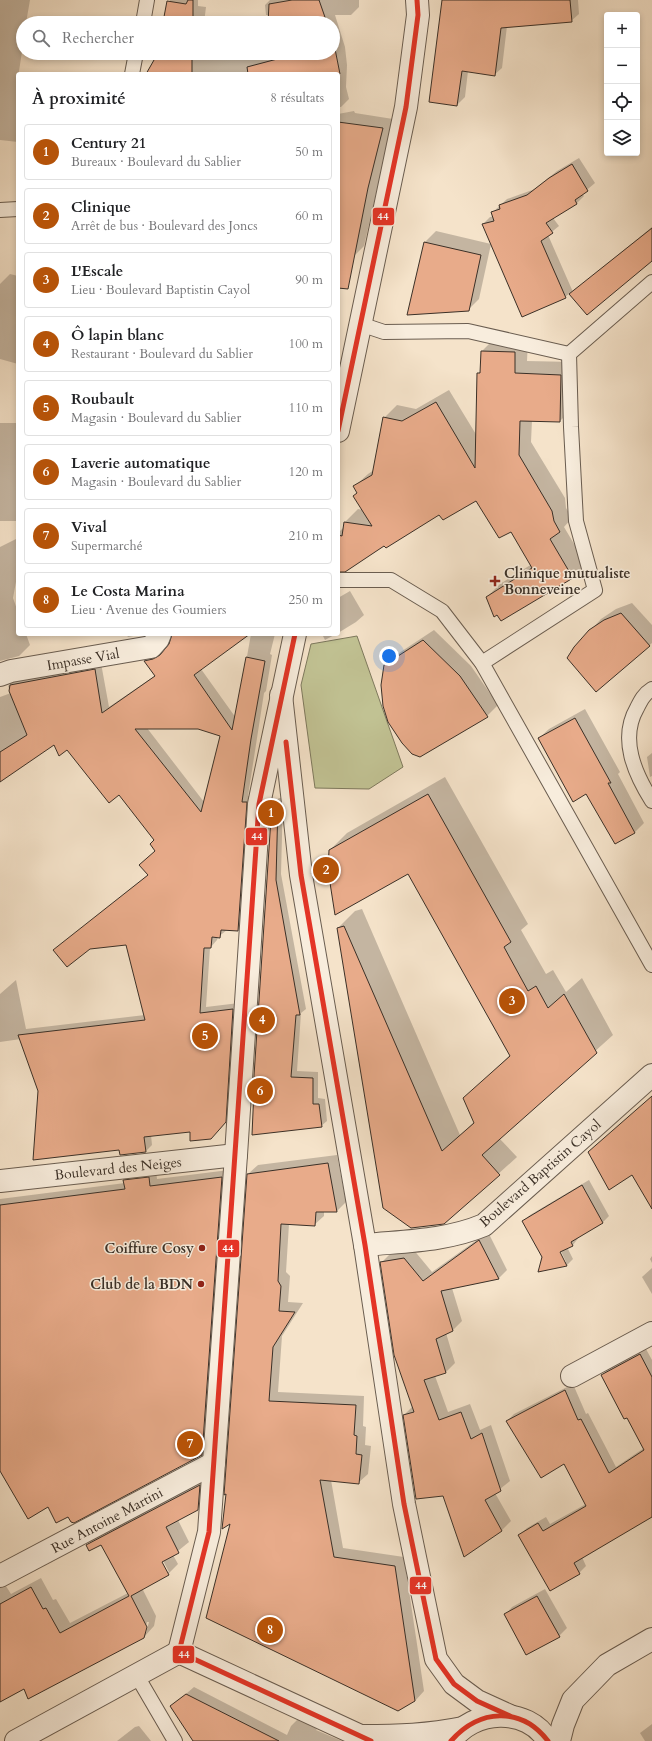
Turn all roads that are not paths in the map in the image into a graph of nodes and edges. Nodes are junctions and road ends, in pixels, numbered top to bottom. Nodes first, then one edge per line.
1 (147, 0) edge
2 (417, 0) edge
3 (144, 16) edge
4 (135, 60) edge
5 (132, 72) edge
6 (16, 209) edge
7 (0, 210) edge
8 (652, 282) edge
9 (360, 324) junction
10 (569, 354) junction
11 (340, 421) edge
12 (340, 580) edge
13 (159, 636) edge
14 (295, 636) edge
15 (482, 663) junction
16 (0, 675) edge
17 (652, 689) edge
18 (281, 695) junction
19 (652, 801) edge
20 (652, 965) edge
21 (652, 1075) edge
22 (236, 1155) junction
23 (0, 1182) edge
24 (365, 1245) junction
25 (652, 1333) edge
26 (572, 1376) dead end
27 (214, 1464) junction
28 (0, 1576) edge
29 (652, 1640) edge
30 (180, 1652) junction
31 (137, 1676) junction
32 (510, 1716) junction
33 (458, 1734) edge
34 (366, 1738) edge
35 (16, 1741) edge
36 (175, 1741) edge
37 (548, 1741) edge
38 (559, 1741) edge

1 - 3 lane
2 - 9 street
4 - 5 lane
6 - 7 lane
8 - 10 lane
9 - 10 lane
9 - 11 street
10 - 15 lane
12 - 15 lane
13 - 16 street, Impasse Vial
14 - 18 street
15 - 20 lane
17 - 19 lane
18 - 22 street
18 - 24 street
21 - 24 street, Boulevard Baptistin Cayol
22 - 23 street, Boulevard des Neiges
22 - 27 street
24 - 32 street
25 - 26 street
27 - 28 street, Rue Antoine Martini
27 - 30 street
29 - 38 street
30 - 31 street
30 - 34 street
31 - 35 street
31 - 36 lane
32 - 33 street
32 - 37 street
33 - 34 street

